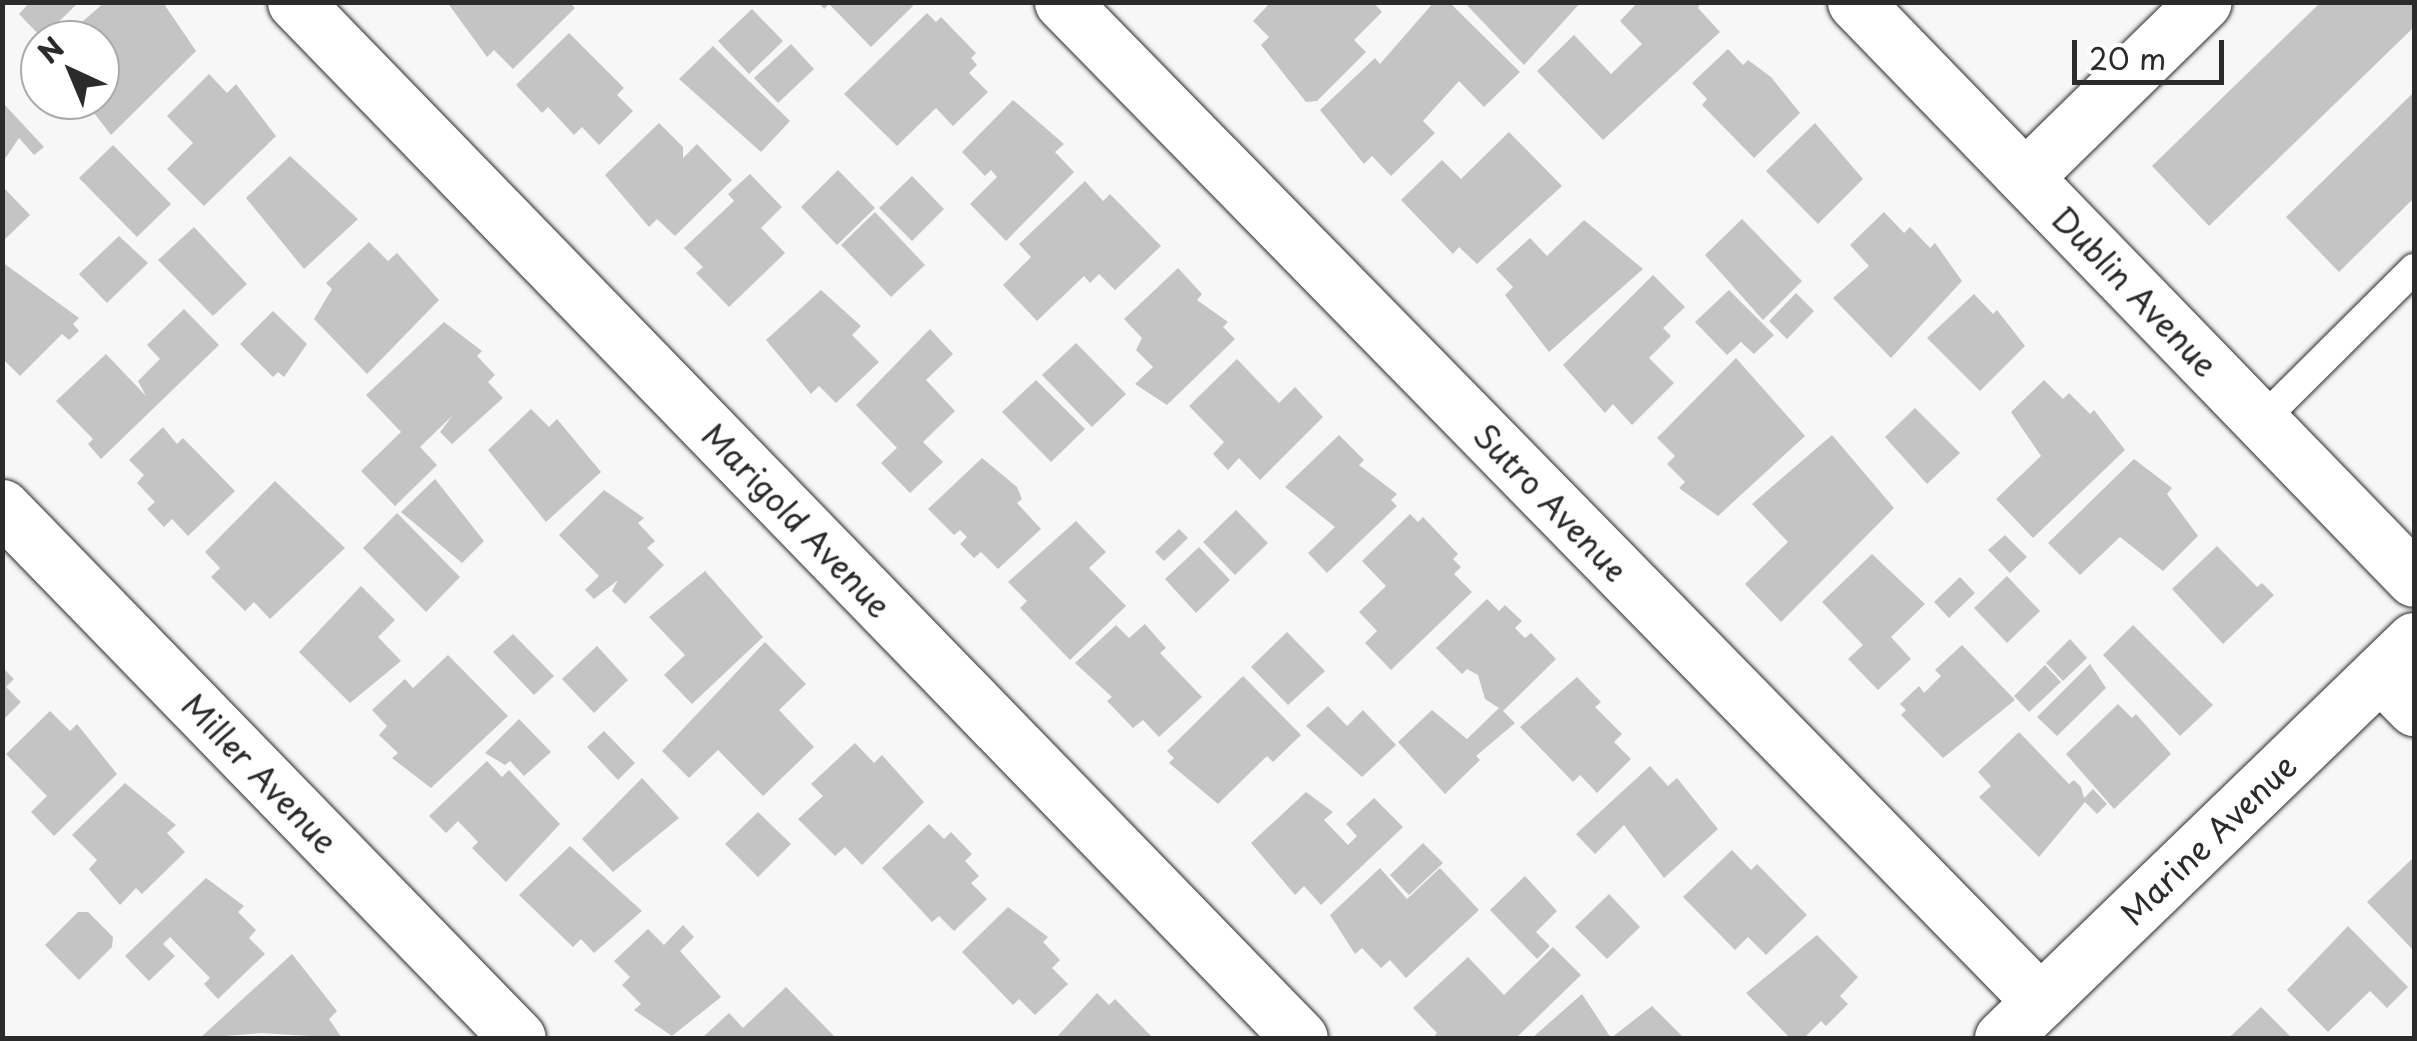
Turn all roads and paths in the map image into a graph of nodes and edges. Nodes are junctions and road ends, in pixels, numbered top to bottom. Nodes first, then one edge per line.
1 (294, 2) edge
2 (1062, 2) edge
3 (1855, 2) edge
4 (2204, 2) edge
5 (2025, 177) junction
6 (2414, 268) edge
7 (2261, 421) junction
8 (2, 507) edge
9 (2414, 579) edge
10 (2403, 674) edge
11 (2040, 1002) junction
12 (518, 1038) edge
13 (1300, 1038) edge
14 (2002, 1038) edge

1 - 13 street, Marigold Avenue
2 - 11 street, Sutro Avenue
3 - 5 street, Dublin Avenue
4 - 5 street
5 - 7 street, Dublin Avenue
6 - 7 lane
7 - 9 street, Dublin Avenue
8 - 12 street, Miller Avenue
10 - 11 street, Marine Avenue
11 - 14 street, Marine Avenue

